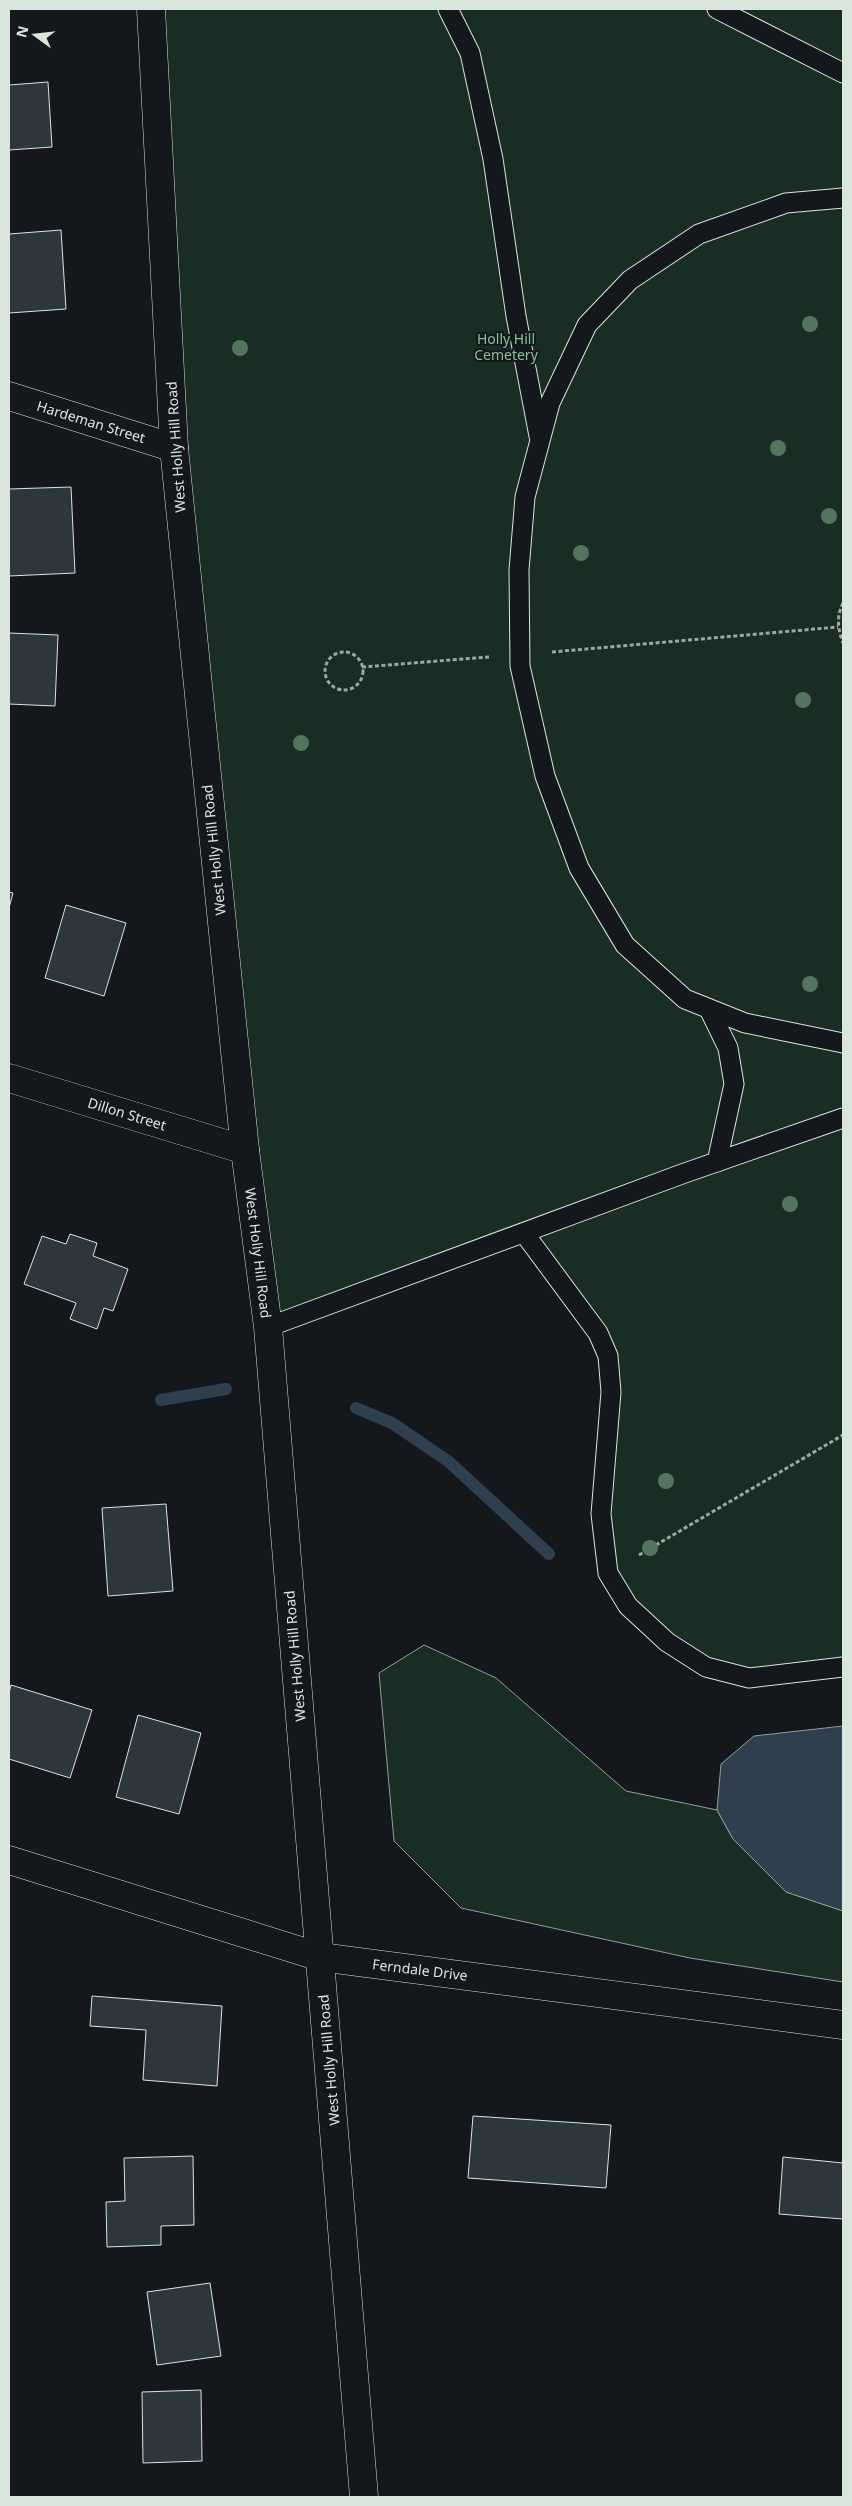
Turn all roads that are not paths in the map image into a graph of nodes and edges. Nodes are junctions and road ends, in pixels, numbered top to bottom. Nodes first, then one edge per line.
1 (151, 9) edge
2 (448, 9) edge
3 (717, 9) edge
4 (843, 72) edge
5 (843, 198) edge
6 (9, 396) edge
7 (540, 440) junction
8 (174, 448) junction
9 (709, 1008) junction
10 (843, 1043) edge
11 (9, 1078) edge
12 (843, 1118) edge
13 (244, 1150) junction
14 (717, 1162) junction
15 (524, 1233) junction
16 (268, 1328) junction
17 (843, 1667) edge
18 (9, 1860) edge
19 (320, 1957) junction
20 (843, 2025) edge
21 (364, 2497) edge

1 - 8 street, West Holly Hill Road
2 - 7 lane
3 - 4 lane
5 - 7 lane
6 - 8 street, Hardeman Street
7 - 9 lane
8 - 13 street, West Holly Hill Road
9 - 10 lane
9 - 14 lane
11 - 13 street, Dillon Street
12 - 14 lane
13 - 16 street, West Holly Hill Road
14 - 15 lane
15 - 16 lane
15 - 17 lane
16 - 19 street, West Holly Hill Road
18 - 19 street, Ferndale Drive
19 - 20 street, Ferndale Drive
19 - 21 street, West Holly Hill Road

